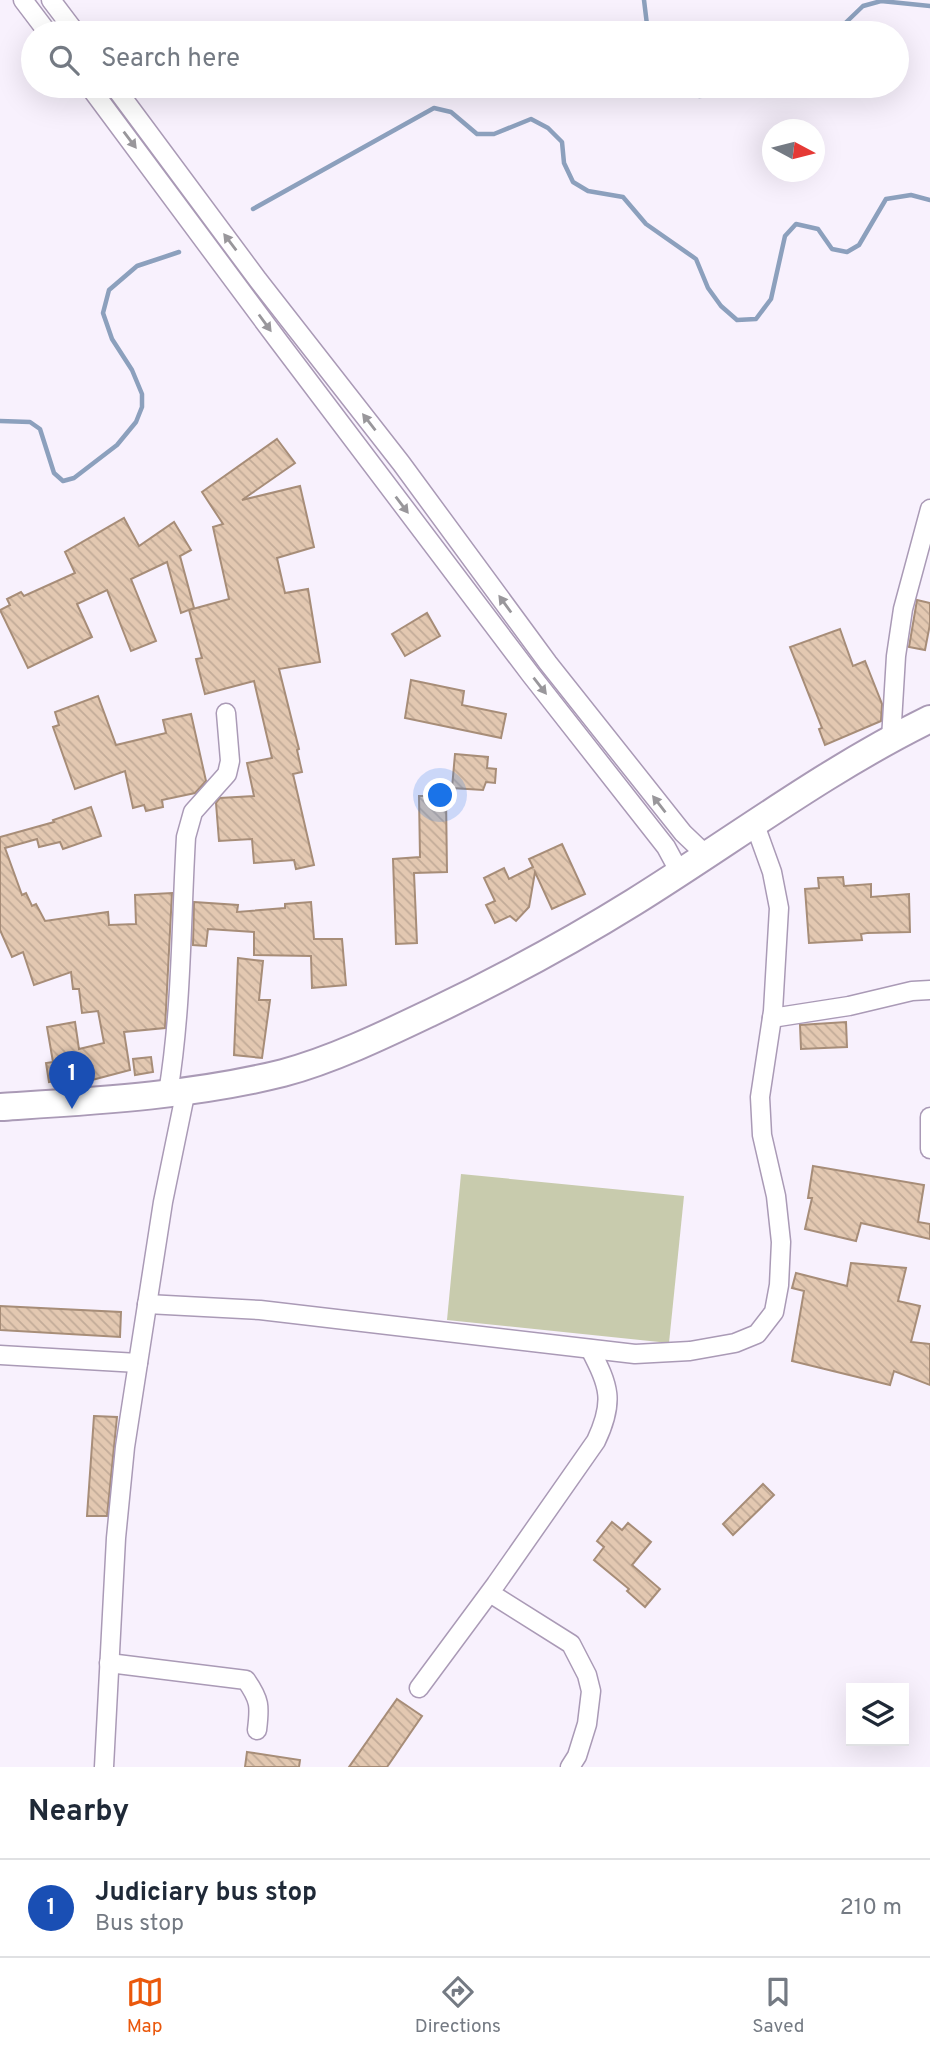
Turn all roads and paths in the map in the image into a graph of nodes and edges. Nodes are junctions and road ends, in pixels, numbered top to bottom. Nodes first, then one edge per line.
1 (23, 0) edge
2 (51, 0) edge
3 (39, 21) edge
4 (67, 21) edge
5 (98, 98) edge
6 (123, 98) edge
7 (930, 509) edge
8 (226, 713) dead end
9 (930, 719) edge
10 (891, 739) junction
11 (754, 822) junction
12 (705, 854) junction
13 (680, 871) junction
14 (930, 990) edge
15 (772, 1018) junction
16 (177, 1091) junction
17 (0, 1107) edge
18 (930, 1117) edge
19 (930, 1149) edge
20 (147, 1304) junction
21 (590, 1349) junction
22 (0, 1355) edge
23 (138, 1363) junction
24 (490, 1593) junction
25 (109, 1663) junction
26 (419, 1688) dead end
27 (257, 1730) dead end
28 (104, 1767) edge
29 (570, 1767) edge

1 - 3 street
2 - 4 street
5 -> 13 street
12 -> 6 street
7 - 10 street
8 - 16 street
9 - 10 main road
10 - 11 main road
11 - 12 main road
11 - 15 street
12 - 13 main road
13 - 16 main road
14 - 15 street
15 - 21 street
16 - 17 main road
16 - 20 street
18 - 19 street
20 - 21 street
20 - 23 street
21 - 24 street
22 - 23 street
23 - 25 street
24 - 26 street
24 - 29 street
25 - 27 street
25 - 28 street

